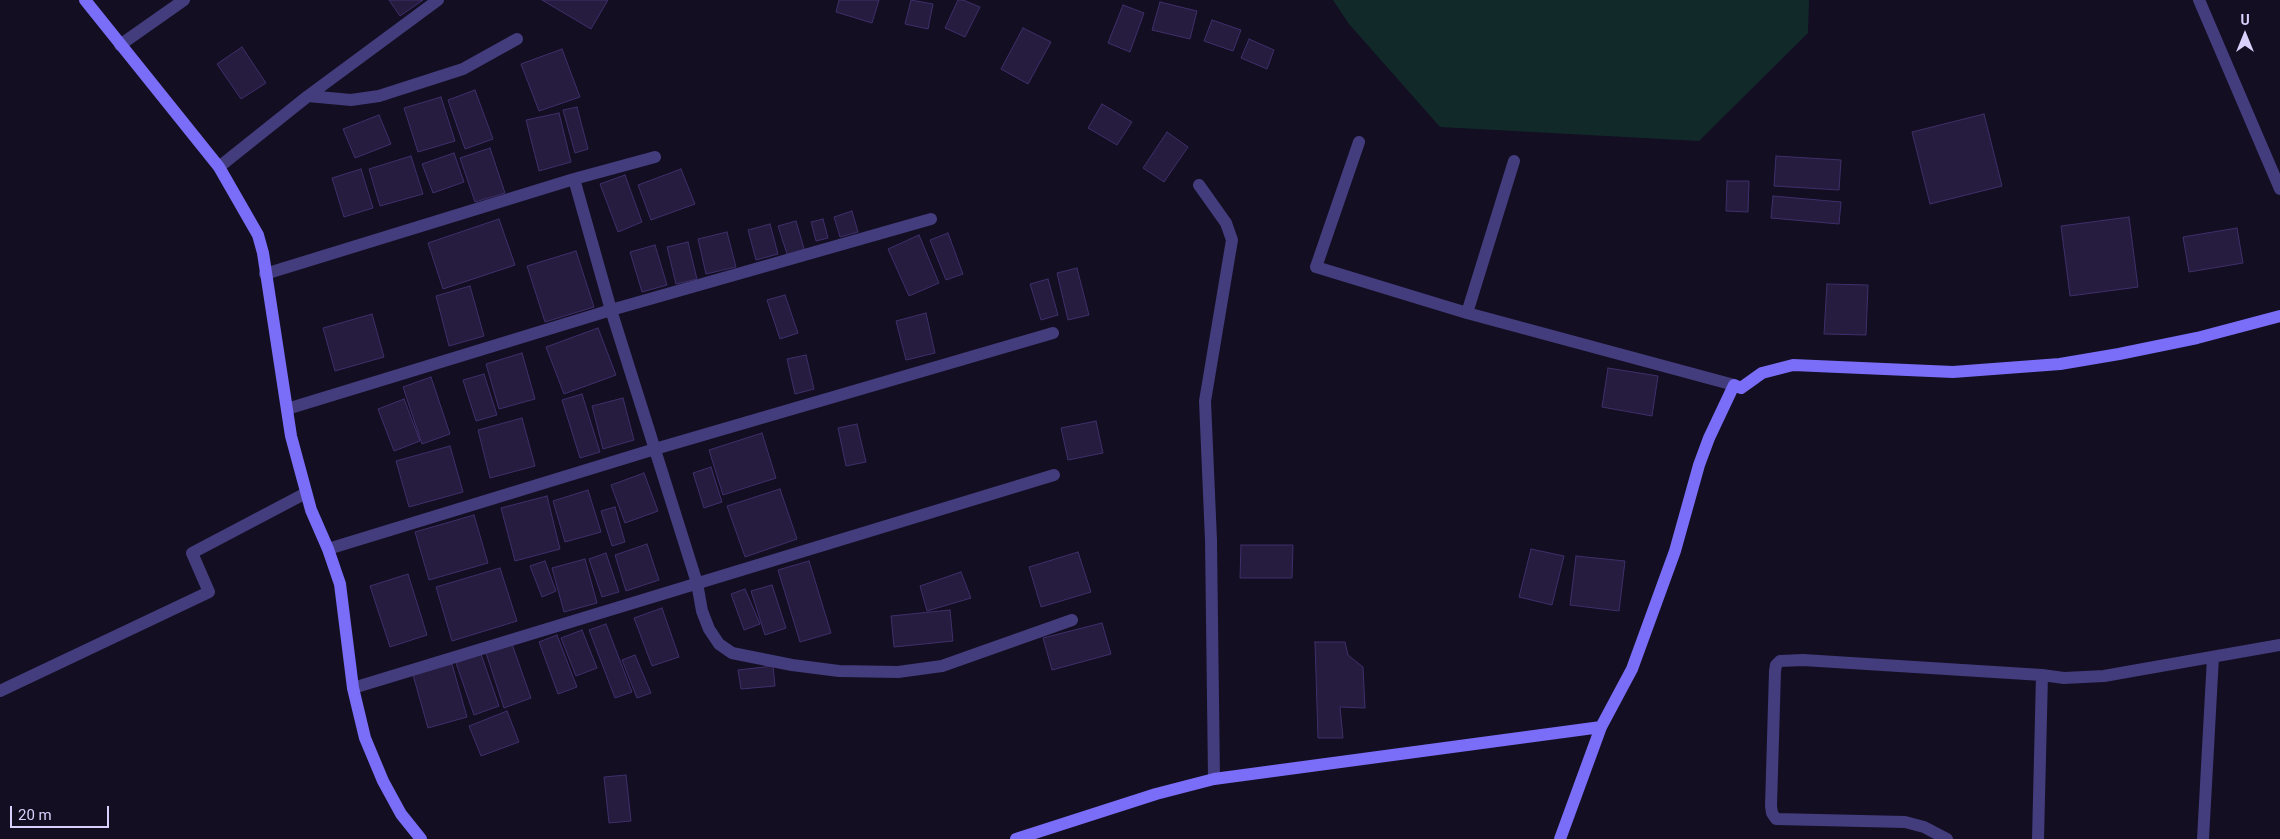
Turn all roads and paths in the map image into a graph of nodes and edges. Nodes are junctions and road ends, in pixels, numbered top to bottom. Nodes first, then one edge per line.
1 (85, 0) edge
2 (184, 0) edge
3 (438, 0) edge
4 (2200, 0) edge
5 (517, 39) dead end
6 (120, 45) junction
7 (308, 96) junction
8 (1359, 142) dead end
9 (656, 157) dead end
10 (1514, 161) dead end
11 (219, 167) junction
12 (574, 179) junction
13 (1199, 186) dead end
14 (2280, 189) edge
15 (931, 219) dead end
16 (265, 274) junction
17 (611, 310) junction
18 (1468, 313) junction
19 (2280, 316) edge
20 (1053, 333) dead end
21 (1734, 385) junction
22 (286, 409) junction
23 (655, 449) junction
24 (1054, 475) dead end
25 (306, 493) junction
26 (328, 548) junction
27 (697, 583) junction
28 (1072, 620) dead end
29 (2280, 645) edge
30 (2214, 656) junction
31 (2042, 675) junction
32 (353, 688) junction
33 (0, 691) edge
34 (1601, 727) junction
35 (1214, 779) junction
36 (421, 839) edge
37 (1016, 839) edge
38 (1560, 839) edge
39 (1947, 839) edge
40 (2038, 839) edge
41 (2203, 839) edge

1 - 6 street
2 - 6 street
3 - 7 street
4 - 14 street
5 - 7 street
6 - 11 street
7 - 11 street
8 - 18 street
9 - 12 street
10 - 18 street
11 - 16 street
12 - 16 street
12 - 17 street
13 - 35 street
15 - 17 street
16 - 22 street
17 - 22 street
17 - 23 street
18 - 21 street
19 - 21 street
20 - 23 street
21 - 34 street
22 - 25 street
23 - 26 street
23 - 27 street
24 - 27 street
25 - 26 street
25 - 33 street
26 - 32 street
27 - 28 street
27 - 32 street
29 - 30 street
30 - 31 street
30 - 41 street
31 - 39 street
31 - 40 street
32 - 36 street
34 - 35 street
34 - 38 street
35 - 37 street

